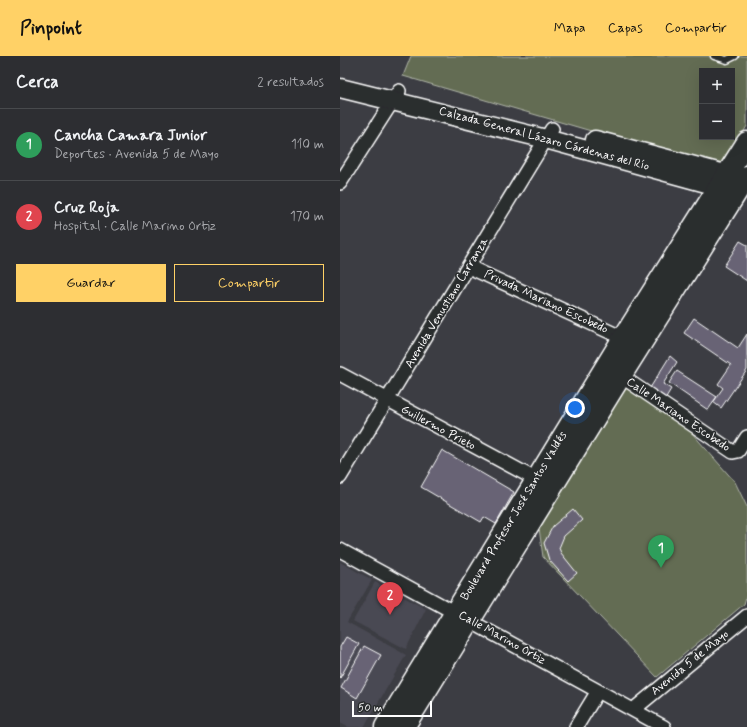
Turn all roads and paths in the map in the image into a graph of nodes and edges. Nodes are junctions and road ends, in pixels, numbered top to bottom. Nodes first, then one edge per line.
1 (714, 56) edge
2 (735, 56) edge
3 (340, 77) edge
4 (340, 88) edge
5 (396, 95) junction
6 (549, 134) junction
7 (747, 142) edge
8 (340, 183) edge
9 (739, 183) edge
10 (469, 267) junction
11 (623, 338) junction
12 (340, 374) edge
13 (621, 376) junction
14 (387, 401) junction
15 (747, 437) edge
16 (340, 477) edge
17 (537, 480) junction
18 (340, 550) edge
19 (463, 616) junction
20 (747, 616) edge
21 (598, 691) junction
22 (633, 710) junction
23 (384, 727) edge
24 (404, 727) edge
25 (576, 727) edge
26 (664, 727) edge

1 - 2 lane
3 - 5 street, Calzada General Lázaro Cárdenas del Río
4 - 5 street, Calzada General Lázaro Cárdenas del Río
5 - 6 street, Calzada General Lázaro Cárdenas del Río
5 - 8 street
6 - 9 street, Calzada General Lázaro Cárdenas del Río
6 - 10 street, Avenida Venustiano Carranza
7 - 9 main road, Boulevard Profesor José Santos Valdés
9 - 11 main road, Boulevard Profesor José Santos Valdés
9 - 13 main road, Boulevard Profesor José Santos Valdés
10 - 11 street, Privada Mariano Escobedo
10 - 14 street, Avenida Venustiano Carranza
11 - 17 main road, Boulevard Profesor José Santos Valdés
12 - 14 street, Guillermo Prieto
13 - 15 street, Calle Mariano Escobedo
13 - 19 main road, Boulevard Profesor José Santos Valdés
14 - 16 street, Avenida Venustiano Carranza
14 - 17 street, Guillermo Prieto
17 - 19 main road, Boulevard Profesor José Santos Valdés
18 - 19 street, Calle Marino Ortiz
19 - 21 street, Calle Marino Ortiz
19 - 23 main road, Boulevard Profesor José Santos Valdés
19 - 24 main road, Boulevard Profesor José Santos Valdés
20 - 22 street, Avenida 5 de Mayo
21 - 22 street, Calle Marino Ortiz
21 - 25 street
22 - 26 street, Calle Marino Ortiz

